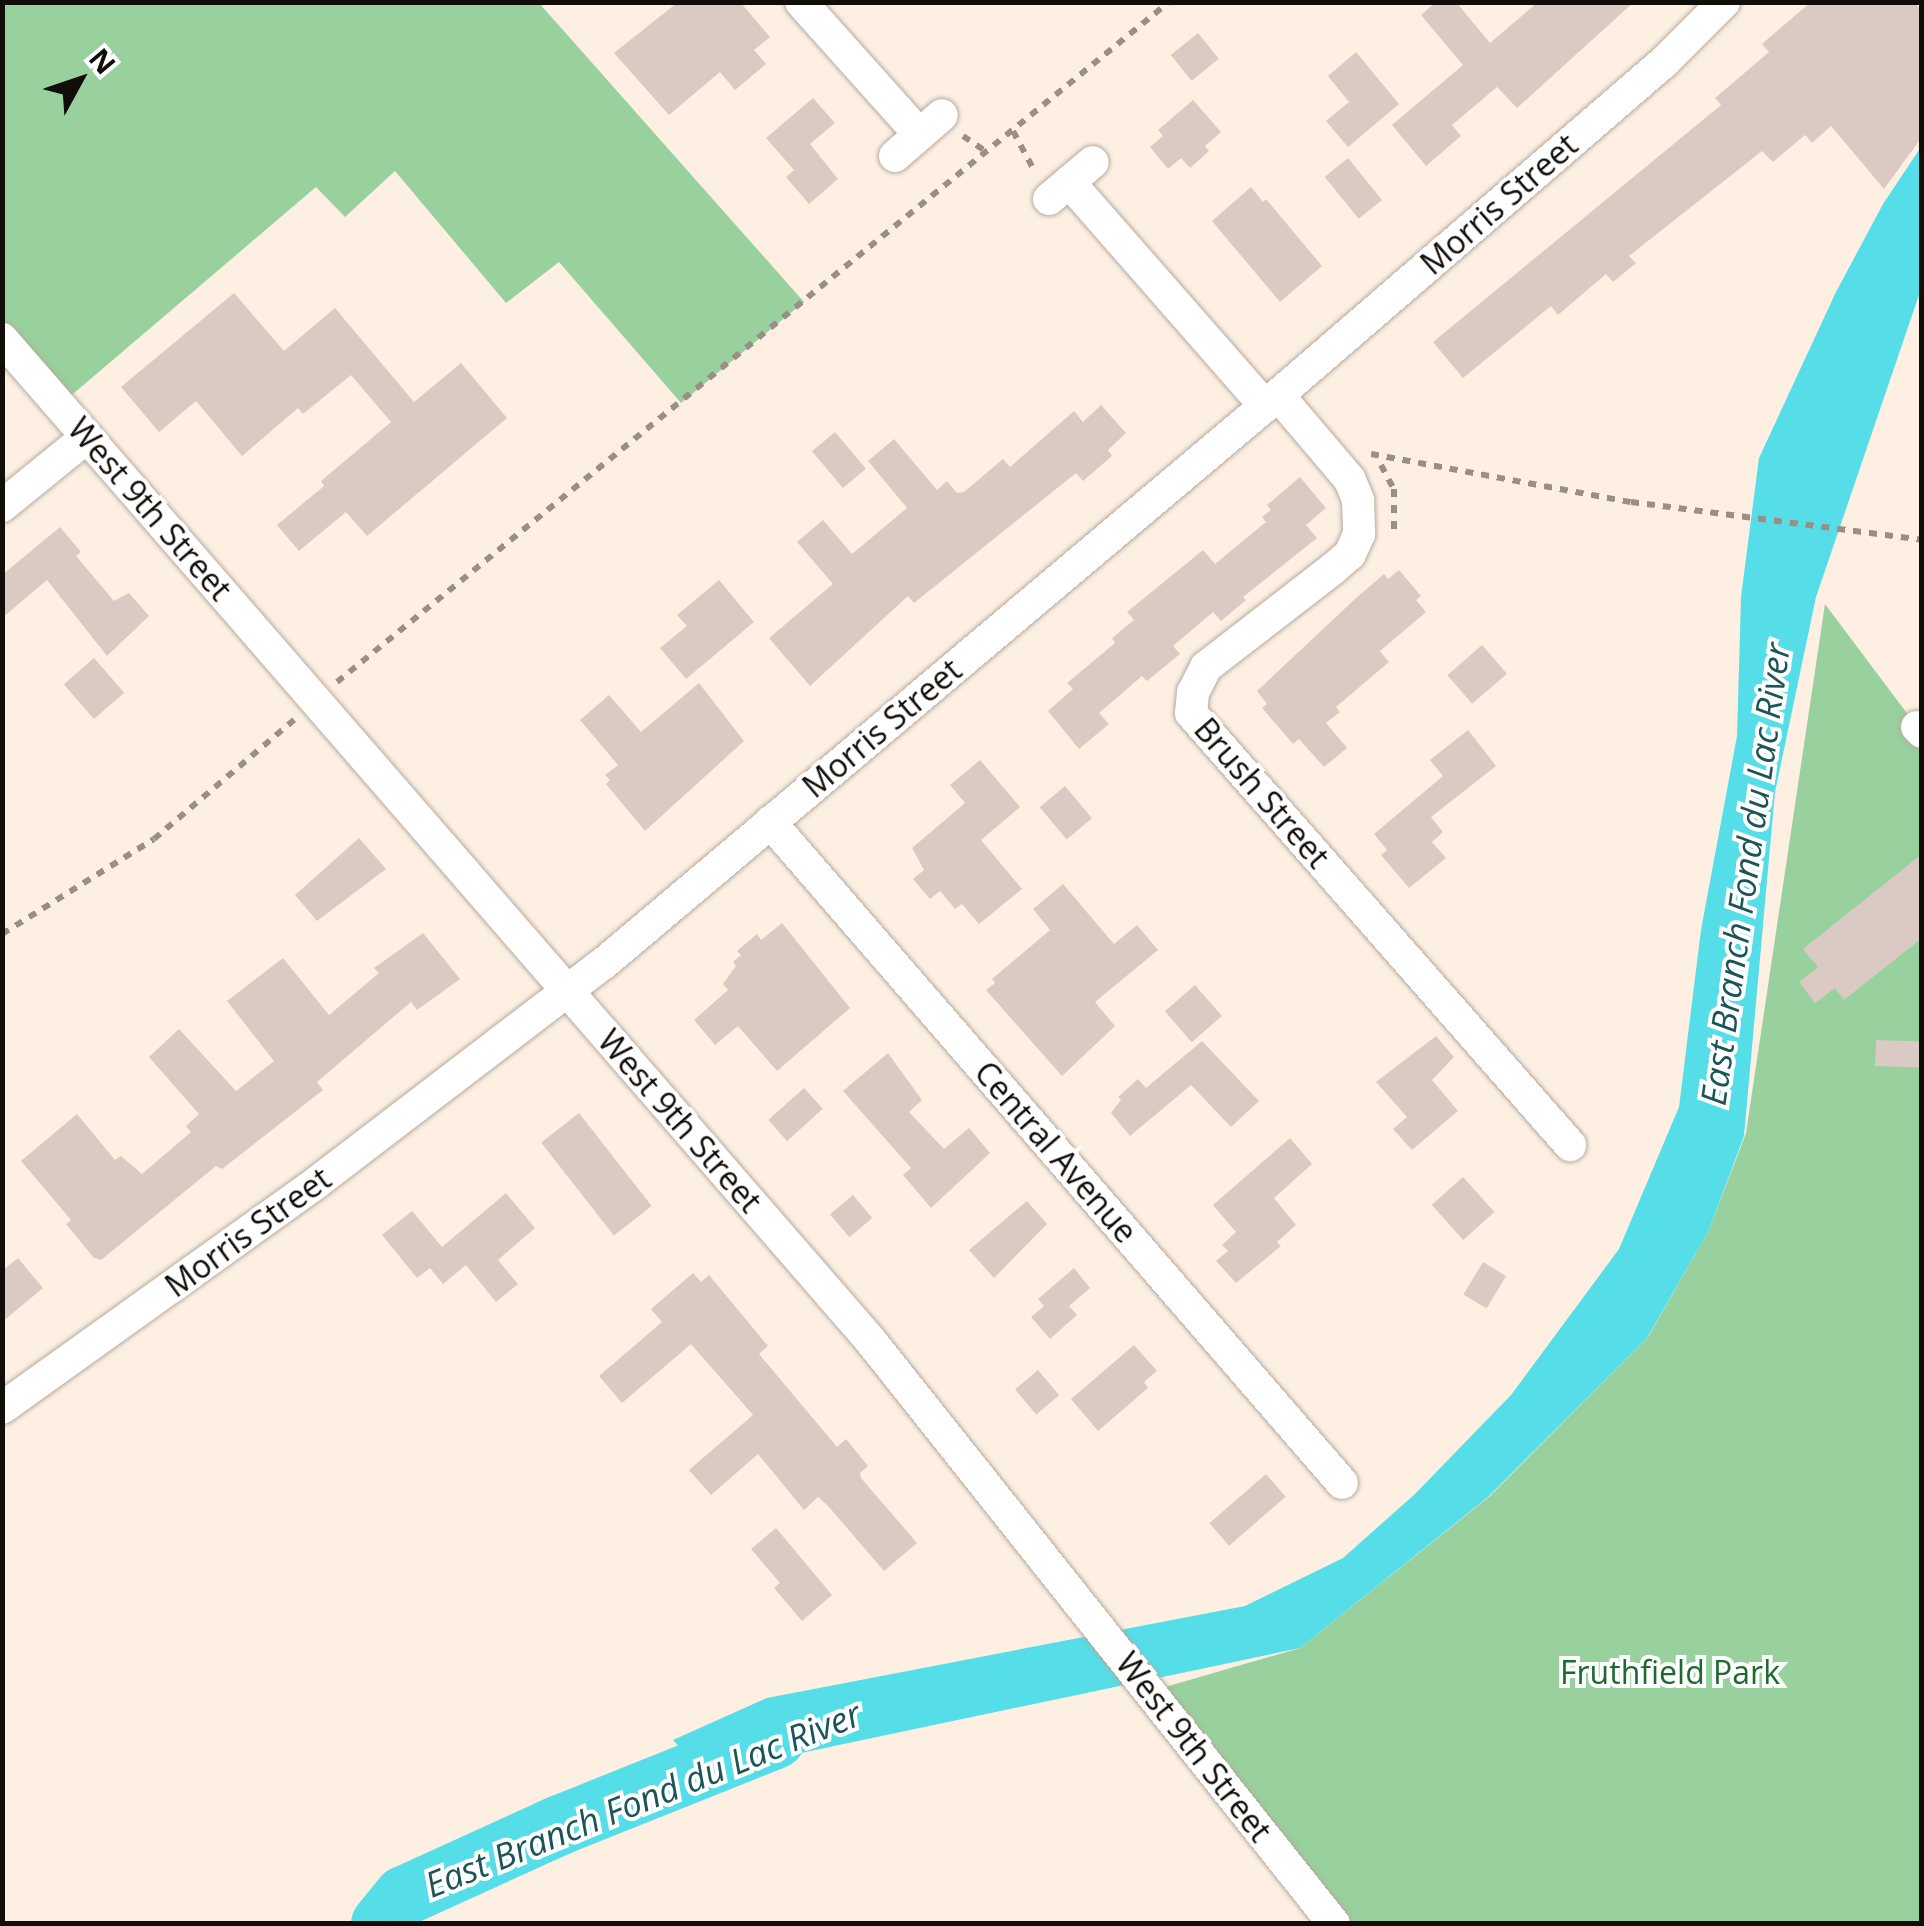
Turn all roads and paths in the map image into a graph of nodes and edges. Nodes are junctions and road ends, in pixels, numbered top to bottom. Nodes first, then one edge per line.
1 (801, 2) edge
2 (1168, 2) edge
3 (1724, 2) edge
4 (1013, 130) junction
5 (919, 136) dead end
6 (1070, 181) joint
7 (2, 338) edge
8 (1272, 401) junction
9 (87, 437) junction
10 (1371, 454) dead end
11 (2, 506) edge
12 (1922, 540) edge
13 (316, 702) junction
14 (770, 822) junction
15 (2, 934) edge
16 (568, 992) junction
17 (1570, 1145) dead end
18 (2, 1408) edge
19 (1342, 1483) dead end
20 (1334, 1924) edge

1 - 5 street
2 - 4 path
3 - 8 street, Morris Street
4 - 6 path
4 - 13 path
6 - 8 street, Brush Street
7 - 9 street, West 9th Street
8 - 14 street, Morris Street
8 - 17 street, Brush Street
9 - 11 street
9 - 13 street, West 9th Street
10 - 12 path
13 - 15 path
13 - 16 street, West 9th Street
14 - 16 street, Morris Street
14 - 19 street, Central Avenue
16 - 18 street, Morris Street
16 - 20 street, West 9th Street

